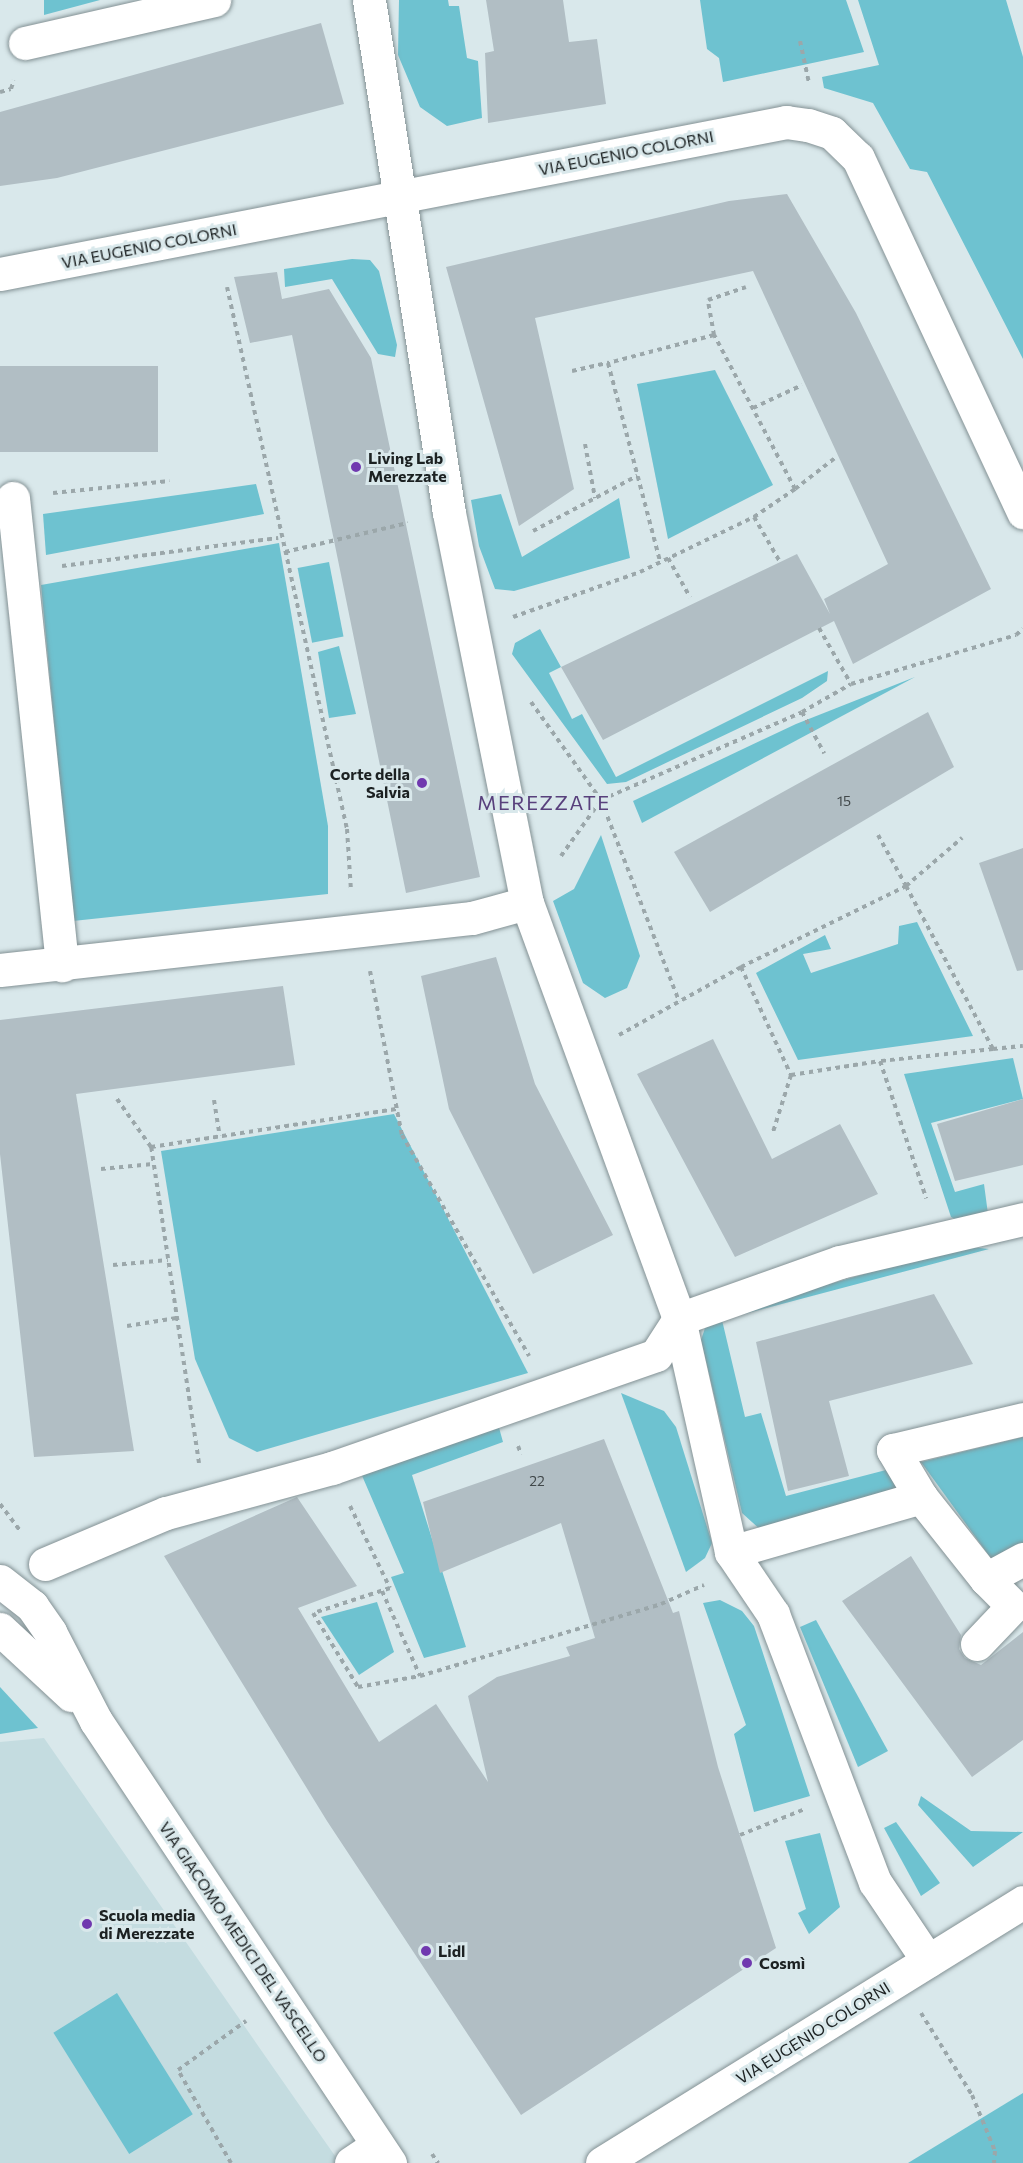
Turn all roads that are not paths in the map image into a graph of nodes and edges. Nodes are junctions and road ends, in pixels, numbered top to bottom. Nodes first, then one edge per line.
1 (214, 0) edge
2 (369, 0) edge
3 (25, 43) dead end
4 (401, 196) junction
5 (0, 274) edge
6 (13, 498) road end
7 (1023, 512) edge
8 (527, 903) junction
9 (62, 964) junction
10 (0, 970) edge
11 (1020, 1230) edge
12 (679, 1319) junction
13 (1023, 1419) edge
14 (921, 1497) junction
15 (1023, 1559) edge
16 (736, 1560) junction
17 (45, 1564) dead end
18 (986, 1579) junction
19 (0, 1581) edge
20 (0, 1629) edge
21 (977, 1644) dead end
22 (96, 1720) junction
23 (1023, 1902) edge
24 (917, 1968) junction
25 (384, 2154) edge
26 (351, 2163) edge
27 (602, 2163) edge

1 - 3 street
2 - 4 street
4 - 5 street, VIA EUGENIO COLORNI
4 - 7 street, VIA EUGENIO COLORNI
4 - 8 street
6 - 9 street
8 - 9 street
8 - 12 street
9 - 10 street
11 - 12 street
12 - 16 street
12 - 17 street
13 - 14 street
14 - 16 street
14 - 18 street
15 - 18 street
16 - 24 street
18 - 21 street
19 - 22 street, VIA GIACOMO MEDICI DEL VASCELLO
20 - 22 street, VIA GIACOMO MEDICI DEL VASCELLO
22 - 25 street, VIA GIACOMO MEDICI DEL VASCELLO
23 - 24 street, VIA EUGENIO COLORNI
24 - 27 street, VIA EUGENIO COLORNI
25 - 26 street

